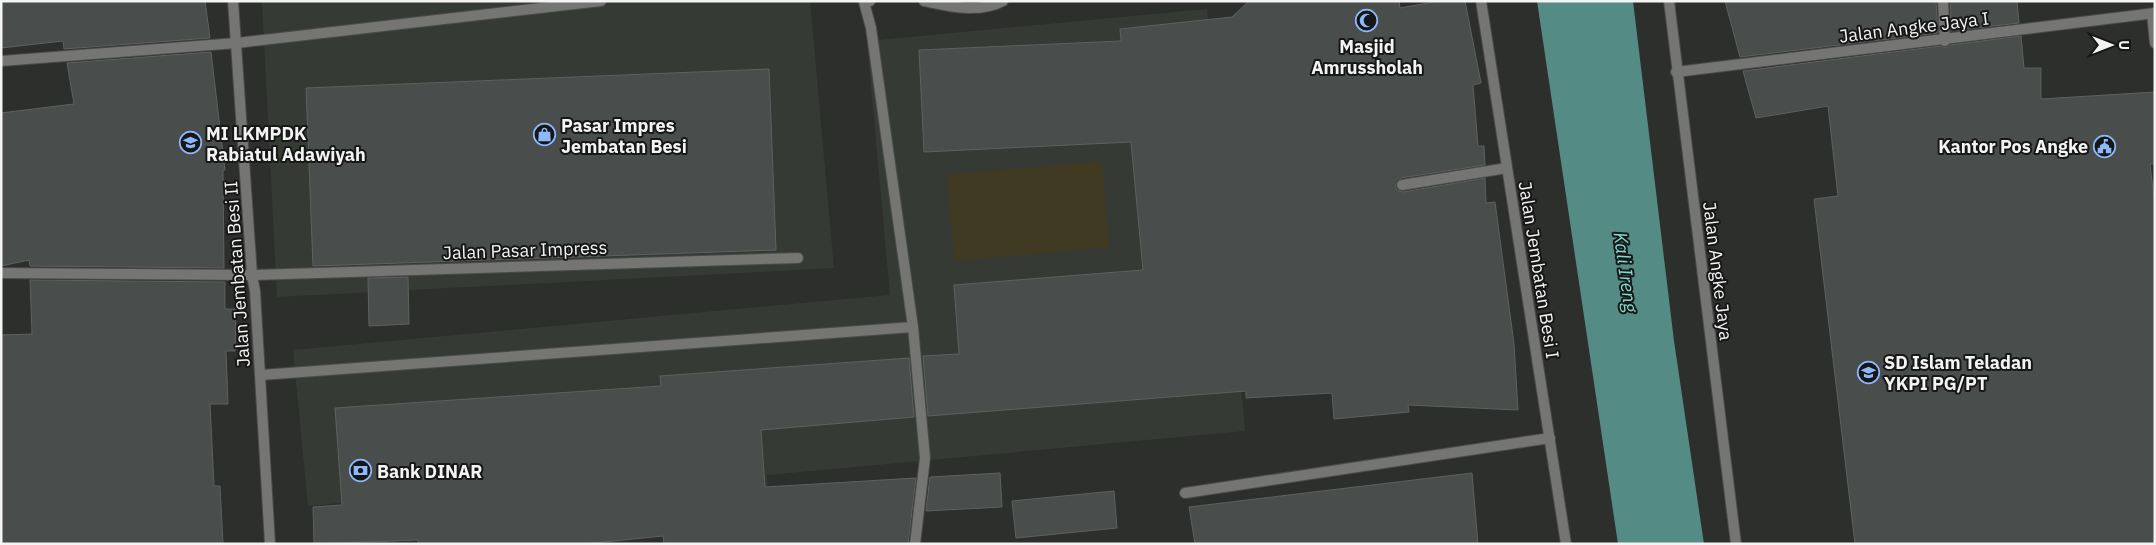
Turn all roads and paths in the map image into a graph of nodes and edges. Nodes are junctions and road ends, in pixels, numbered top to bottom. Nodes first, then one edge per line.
1 (233, 1) edge
2 (601, 1) edge
3 (870, 1) edge
4 (924, 1) edge
5 (1003, 1) edge
6 (1481, 1) edge
7 (1669, 1) edge
8 (1943, 1) edge
9 (863, 2) edge
10 (2154, 14) edge
11 (1946, 41) junction
12 (237, 43) junction
13 (2155, 43) edge
14 (1, 61) edge
15 (1676, 72) junction
16 (1507, 168) junction
17 (1402, 185) dead end
18 (798, 258) dead end
19 (1, 273) edge
20 (252, 275) junction
21 (913, 327) junction
22 (261, 375) junction
23 (1550, 438) junction
24 (1185, 494) dead end
25 (270, 544) edge
26 (915, 544) edge
27 (1566, 544) edge
28 (1736, 544) edge

1 - 12 street, Jalan Jembatan Besi II
2 - 12 street
3 - 9 street
4 - 5 street
6 - 16 street, Jalan Jembatan Besi I
7 - 15 street, Jalan Angke Jaya
8 - 11 street
9 - 21 street
10 - 11 street, Jalan Angke Jaya I
10 - 13 street
11 - 15 street, Jalan Angke Jaya I
12 - 14 street
12 - 20 street, Jalan Jembatan Besi II
15 - 28 street, Jalan Angke Jaya
16 - 17 street
16 - 23 street, Jalan Jembatan Besi I
18 - 20 street, Jalan Pasar Impress
19 - 20 street, Jalan Pasar Impress
20 - 22 street, Jalan Jembatan Besi II
21 - 22 street
21 - 26 street
22 - 25 street, Jalan Jembatan Besi II
23 - 24 street
23 - 27 street, Jalan Jembatan Besi I

